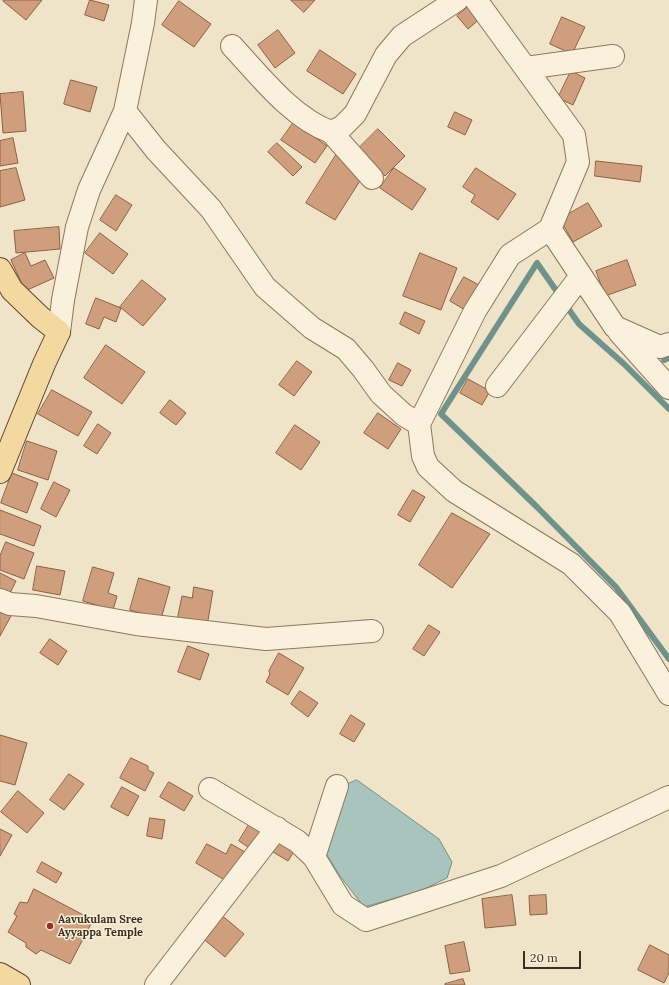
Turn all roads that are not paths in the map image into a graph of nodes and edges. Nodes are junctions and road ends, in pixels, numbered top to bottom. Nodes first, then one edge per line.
1 (146, 0) edge
2 (457, 0) edge
3 (476, 0) edge
4 (232, 46) dead end
5 (614, 56) dead end
6 (526, 68) junction
7 (125, 111) junction
8 (331, 132) junction
9 (372, 178) dead end
10 (550, 229) junction
11 (0, 269) edge
12 (581, 276) junction
13 (6, 292) edge
14 (615, 327) junction
15 (59, 332) junction
16 (669, 344) edge
17 (497, 386) dead end
18 (669, 388) edge
19 (419, 424) junction
20 (0, 472) edge
21 (0, 600) edge
22 (372, 632) dead end
23 (669, 694) edge
24 (337, 786) dead end
25 (210, 790) dead end
26 (669, 797) edge
27 (277, 828) junction
28 (314, 857) junction
29 (0, 974) edge
30 (19, 985) edge
31 (156, 985) edge

1 - 7 street
2 - 8 street
3 - 6 street
4 - 8 street
5 - 6 street
6 - 10 street
7 - 15 street
7 - 19 street
8 - 9 street
10 - 12 street
10 - 19 street
11 - 13 main road
12 - 14 street
12 - 17 street
13 - 15 main road
14 - 16 street
14 - 18 street
15 - 20 main road
19 - 23 street
21 - 22 street
24 - 28 street
25 - 27 street
26 - 28 street
27 - 28 street
27 - 31 street
29 - 30 main road

